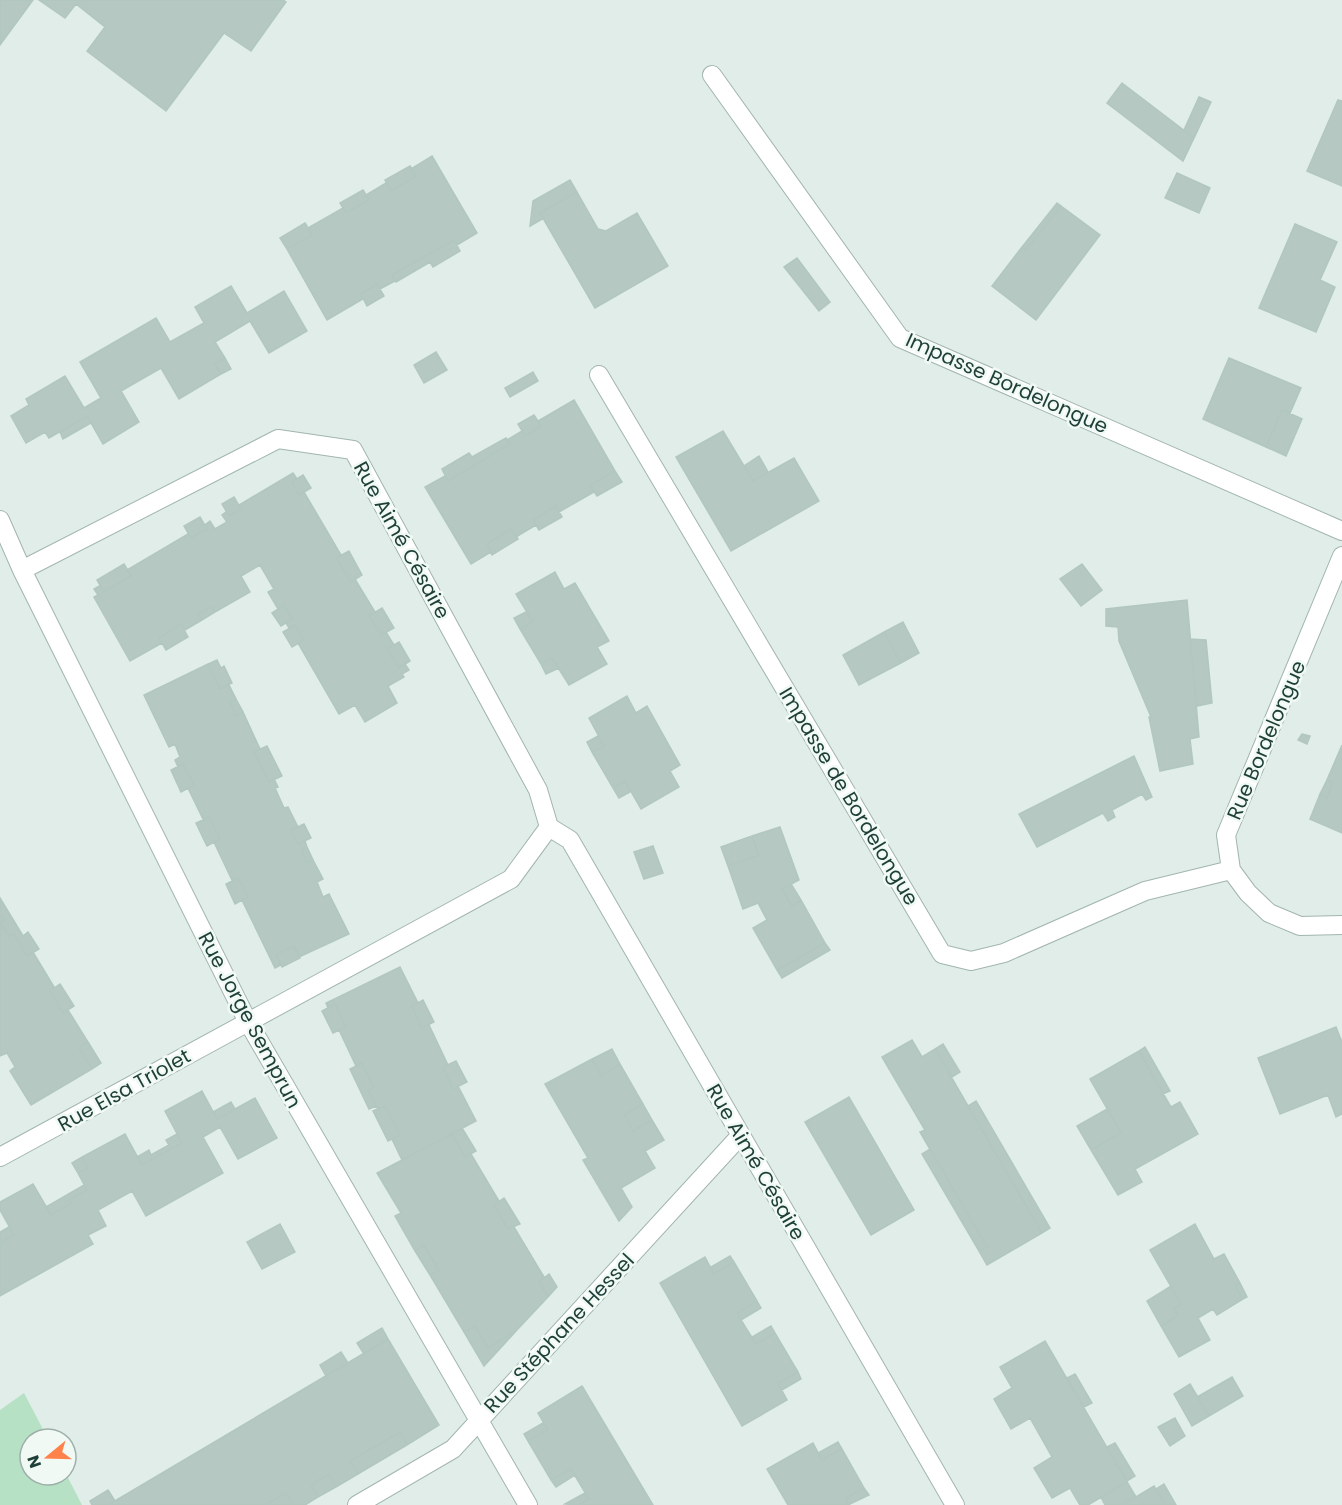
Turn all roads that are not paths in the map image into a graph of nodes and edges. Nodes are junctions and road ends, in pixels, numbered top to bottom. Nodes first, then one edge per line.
1 (712, 75) dead end
2 (599, 375) dead end
3 (0, 520) edge
4 (1342, 531) edge
5 (1342, 556) edge
6 (21, 570) junction
7 (549, 827) junction
8 (1231, 870) junction
9 (1342, 925) edge
10 (248, 1022) junction
11 (740, 1136) junction
12 (0, 1157) edge
13 (479, 1420) junction
14 (357, 1505) edge
15 (528, 1505) edge
16 (955, 1505) edge

1 - 4 street, Impasse Bordelongue
2 - 8 street, Impasse de Bordelongue
3 - 6 street, Rue Jorge Semprun
5 - 8 street, Rue Bordelongue
6 - 7 street, Rue Aimé Césaire
6 - 10 street, Rue Jorge Semprun
7 - 10 street
7 - 11 street, Rue Aimé Césaire
8 - 9 street, Rue Bordelongue
10 - 12 street, Rue Elsa Triolet
10 - 13 street, Rue Jorge Semprun
11 - 13 street, Rue Stéphane Hessel
11 - 16 street, Rue Aimé Césaire
13 - 14 street, Rue Stéphane Hessel
13 - 15 street, Rue Jorge Semprun

